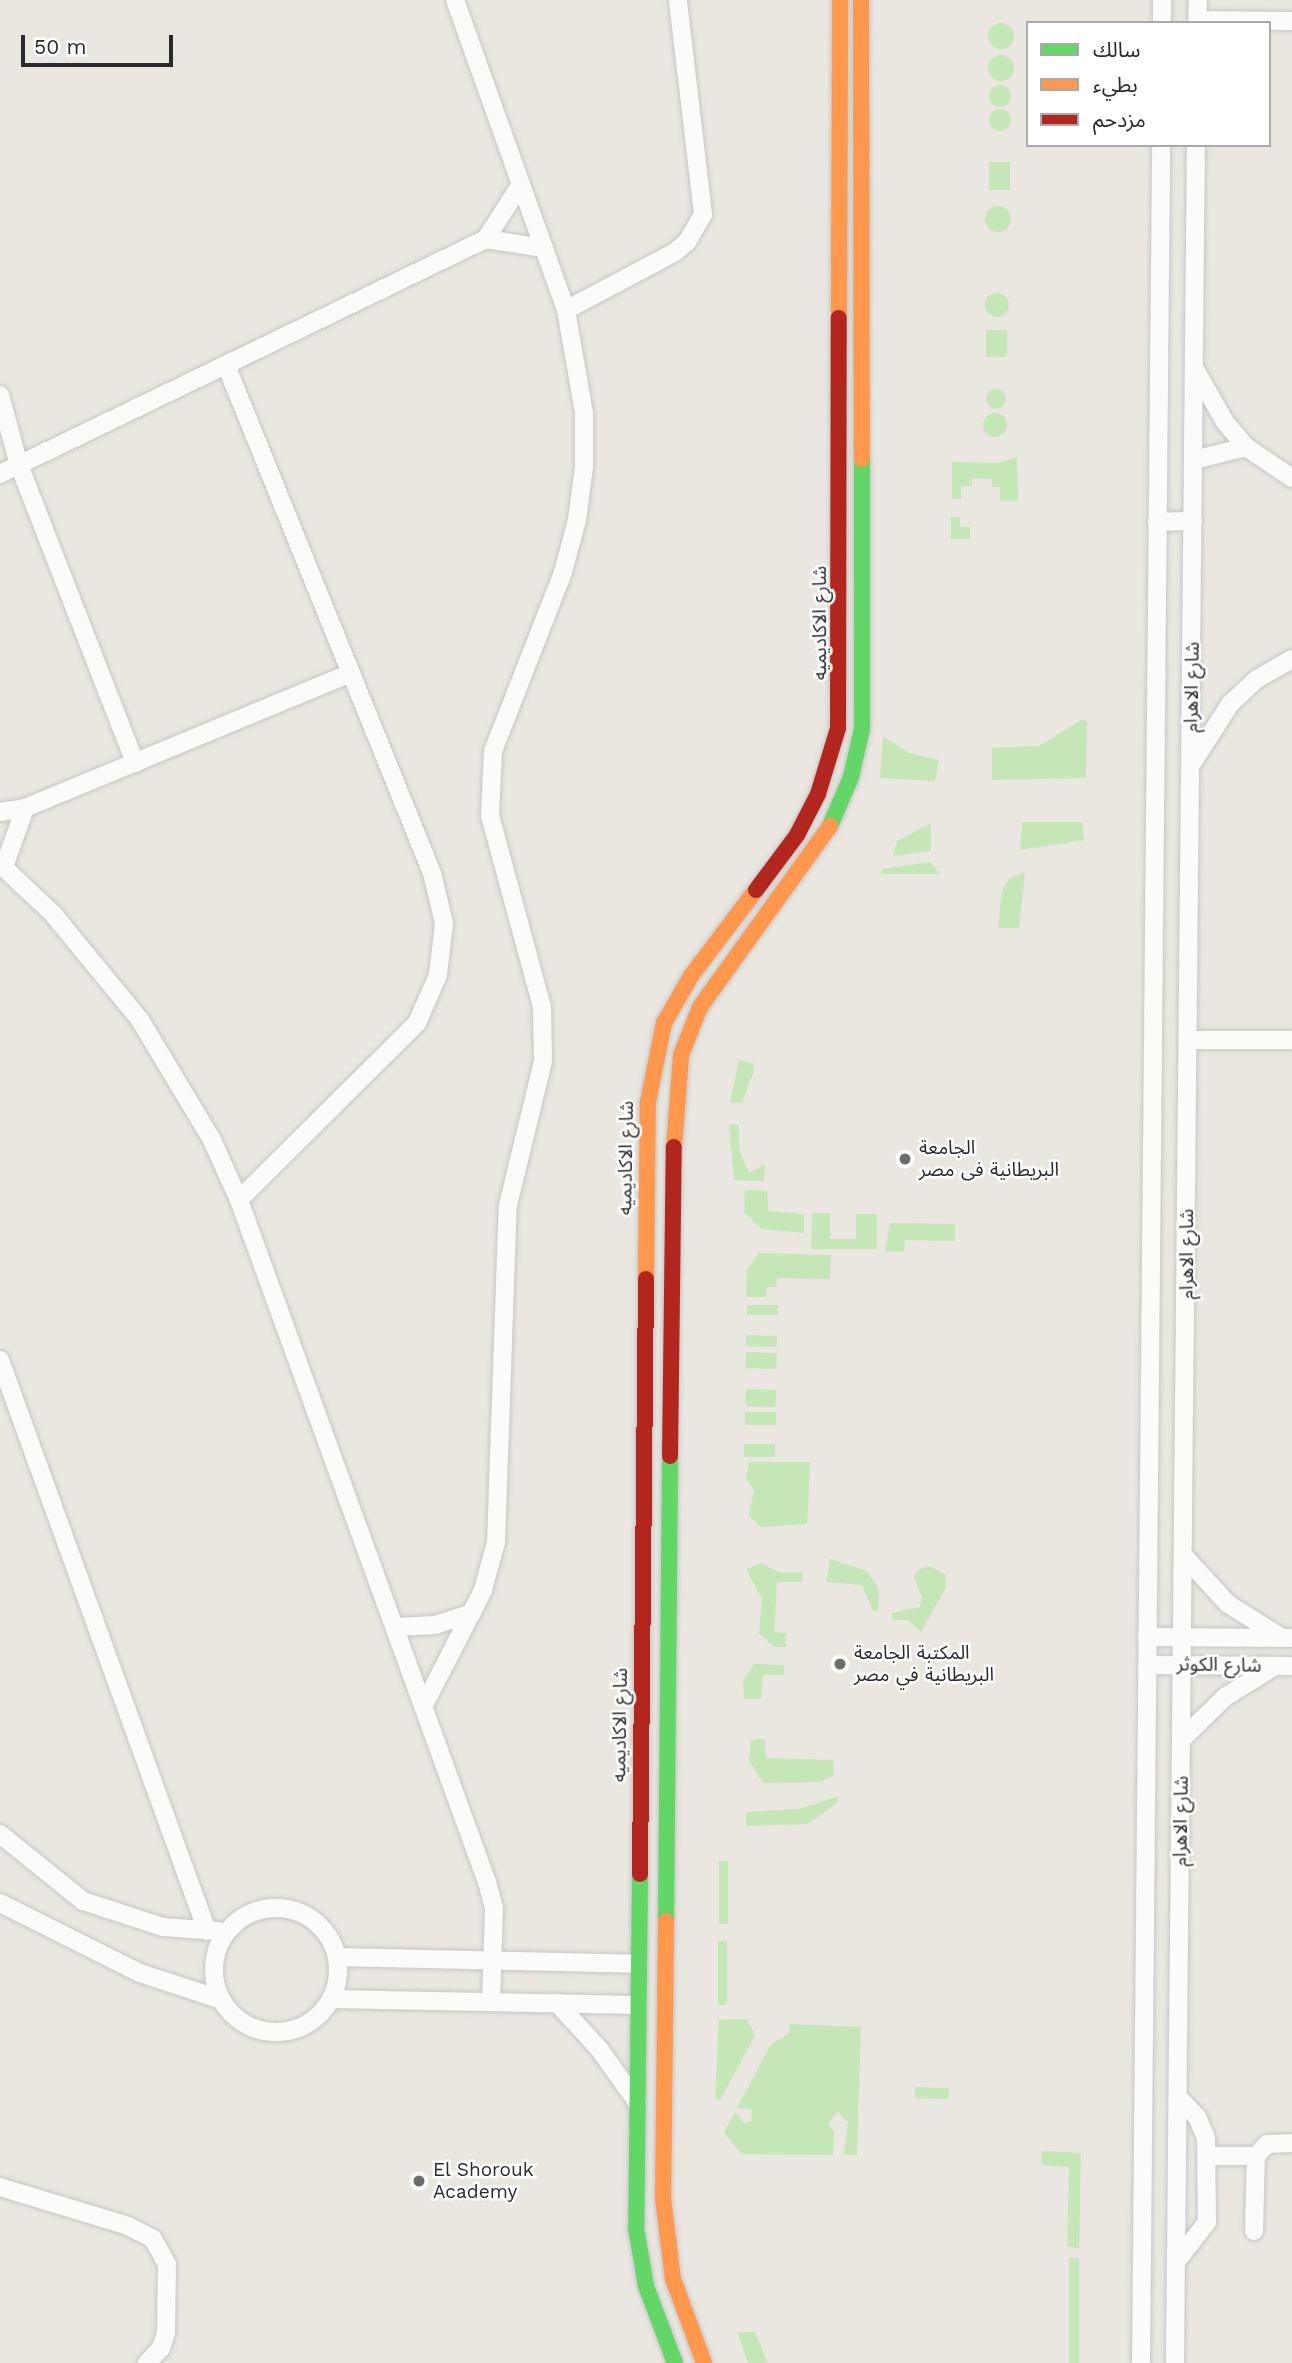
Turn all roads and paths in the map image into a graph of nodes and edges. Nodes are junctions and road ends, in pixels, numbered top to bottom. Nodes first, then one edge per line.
1 (456, 0) edge
2 (678, 0) edge
3 (840, 0) edge
4 (861, 0) edge
5 (1162, 0) edge
6 (1198, 0) edge
7 (1162, 21) edge
8 (1198, 21) edge
9 (1161, 147) edge
10 (1196, 147) edge
11 (521, 184) junction
12 (486, 239) junction
13 (544, 248) junction
14 (566, 310) junction
15 (226, 365) junction
16 (1193, 365) junction
17 (0, 395) edge
18 (1246, 447) junction
19 (1194, 460) junction
20 (19, 465) junction
21 (0, 474) edge
22 (1292, 478) edge
23 (1193, 521) junction
24 (1157, 522) junction
25 (863, 634) junction
26 (841, 635) junction
27 (1292, 659) edge
28 (351, 673) junction
29 (135, 763) junction
30 (1191, 765) junction
31 (25, 808) junction
32 (0, 812) edge
33 (2, 865) edge
34 (1188, 1040) junction
35 (1292, 1040) edge
36 (239, 1200) junction
37 (645, 1322) junction
38 (672, 1322) junction
39 (0, 1360) edge
40 (1184, 1556) junction
41 (472, 1613) junction
42 (396, 1627) junction
43 (1147, 1637) junction
44 (1183, 1637) junction
45 (1287, 1638) edge
46 (1147, 1665) junction
47 (1182, 1665) junction
48 (1284, 1666) edge
49 (424, 1705) junction
50 (1182, 1739) junction
51 (640, 1805) junction
52 (667, 1806) junction
53 (0, 1834) edge
54 (0, 1903) edge
55 (228, 1930) junction
56 (208, 1931) junction
57 (337, 1957) junction
58 (491, 1961) junction
59 (638, 1964) junction
60 (331, 1999) junction
61 (222, 2000) junction
62 (491, 2002) junction
63 (557, 2003) junction
64 (638, 2005) junction
65 (1178, 2097) junction
66 (637, 2102) junction
67 (1292, 2143) edge
68 (1256, 2155) junction
69 (1208, 2156) junction
70 (0, 2187) edge
71 (1254, 2231) dead end
72 (1176, 2262) junction
73 (673, 2279) junction
74 (646, 2286) junction
75 (147, 2363) edge
76 (675, 2363) edge
77 (704, 2363) edge
78 (1141, 2363) edge
79 (1175, 2363) edge

1 - 11 street
2 - 14 street
3 - 26 street, شارع الاكاديميه
4 - 25 street
5 - 7 street
6 - 8 street
9 - 24 street, شارع الاهرام
10 - 16 street, شارع الاهرام
11 - 12 street
11 - 13 street
12 - 13 street
12 - 15 street
13 - 14 street
14 - 41 street
15 - 20 street
15 - 28 street
16 - 18 street
16 - 19 street, شارع الاهرام
17 - 20 street
18 - 19 street
18 - 22 street
19 - 23 street, شارع الاهرام
20 - 21 street
20 - 29 street
23 - 24 street
23 - 30 street, شارع الاهرام
24 - 43 street, شارع الاهرام
25 - 26 street
25 - 38 street
26 - 37 street, شارع الاكاديميه
27 - 30 street
28 - 29 street
28 - 36 street
29 - 31 street
30 - 34 street, شارع الاهرام
31 - 32 street
31 - 33 street
33 - 36 street
34 - 35 street
34 - 40 street, شارع الاهرام
36 - 42 street
37 - 38 street
37 - 51 street, شارع الاكاديميه
38 - 52 street
39 - 56 street
40 - 44 street, شارع الاهرام
40 - 45 street
41 - 42 street
41 - 49 street
42 - 49 street
43 - 44 street, شارع الكوثر
43 - 46 street, شارع الاهرام
44 - 45 street, شارع الكوثر
44 - 47 street, شارع الاهرام
46 - 47 street, شارع الكوثر
46 - 78 street, شارع الاهرام
47 - 48 street, شارع الكوثر
47 - 50 street, شارع الاهرام
48 - 50 street
49 - 58 street
50 - 65 street, شارع الاهرام
51 - 52 street
51 - 59 street, شارع الاكاديميه
52 - 73 street
53 - 56 street
54 - 61 street
55 - 56 street
55 - 57 street
55 - 61 street
57 - 58 street
57 - 60 street
58 - 59 street
58 - 62 street
59 - 64 street, شارع الاكاديميه
60 - 61 street
60 - 62 street
62 - 63 street
63 - 64 street
63 - 66 street
64 - 66 street, شارع الاكاديميه
65 - 69 street
65 - 72 street, شارع الاهرام
66 - 74 street, شارع الاكاديميه
67 - 68 street
68 - 69 street
68 - 71 street
69 - 72 street
70 - 75 street
72 - 79 street, شارع الاهرام
73 - 74 street
73 - 77 street
74 - 76 street, شارع الاكاديميه

